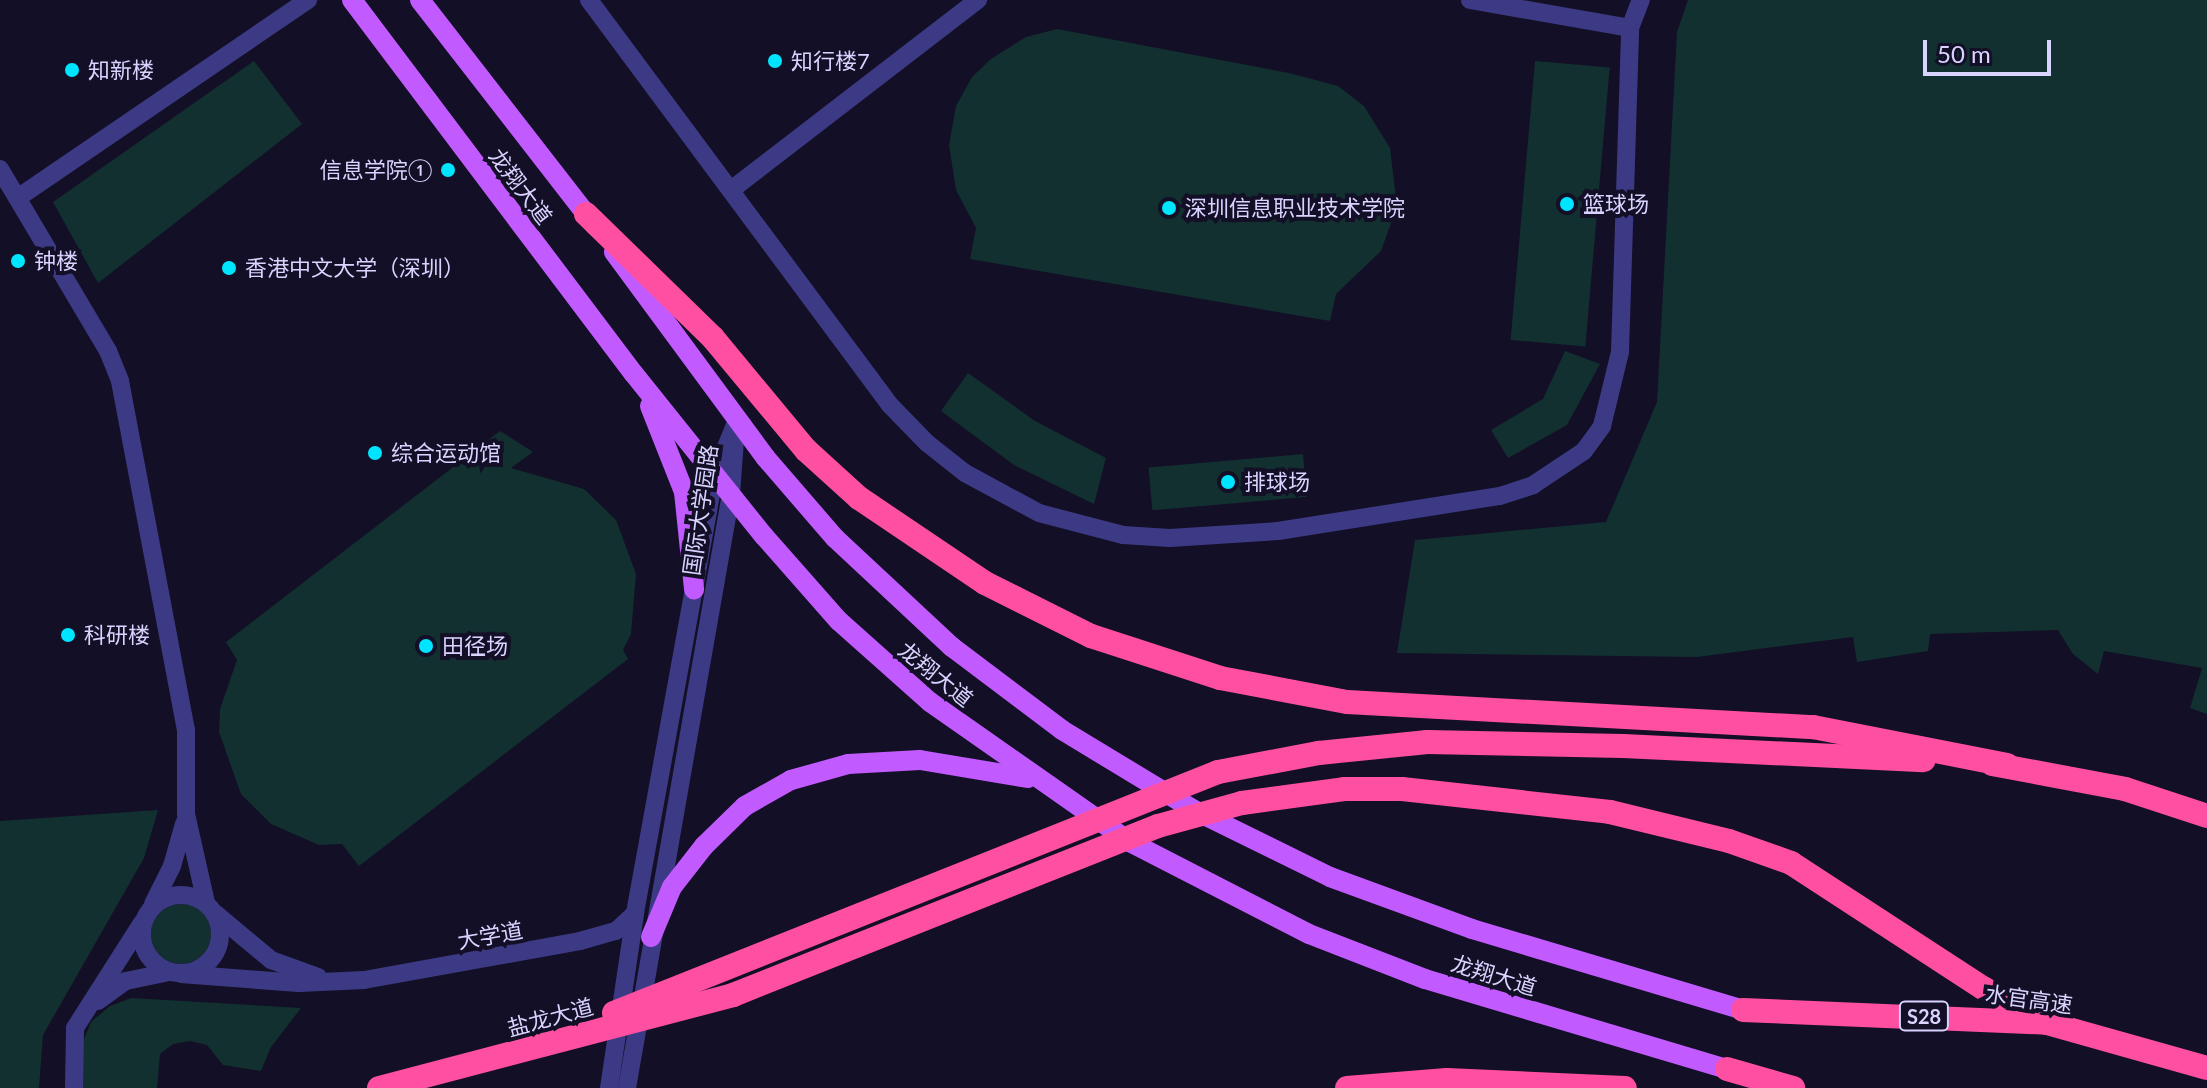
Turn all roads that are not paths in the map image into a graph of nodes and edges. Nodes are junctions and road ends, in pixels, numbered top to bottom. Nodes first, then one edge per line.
1 (308, 0) edge
2 (352, 0) edge
3 (420, 0) edge
4 (589, 0) edge
5 (978, 0) edge
6 (1470, 0) edge
7 (1641, 0) edge
8 (1630, 28) junction
9 (0, 169) edge
10 (731, 190) junction
11 (19, 197) junction
12 (586, 214) junction
13 (634, 374) junction
14 (737, 420) junction
15 (715, 474) junction
16 (731, 494) junction
17 (694, 589) junction
18 (2007, 765) junction
19 (1056, 790) junction
20 (186, 814) junction
21 (2207, 816) edge
22 (210, 907) junction
23 (635, 913) junction
24 (147, 915) junction
25 (651, 937) junction
26 (175, 973) junction
27 (345, 981) junction
28 (1743, 1010) joint
29 (2047, 1023) junction
30 (75, 1028) junction
31 (490, 1059) junction
32 (2207, 1068) edge
33 (1727, 1069) joint
34 (74, 1088) edge
35 (379, 1088) edge
36 (609, 1088) edge
37 (627, 1088) edge
38 (1347, 1088) edge
39 (1625, 1088) edge
40 (1793, 1088) edge

1 - 11 street
2 - 13 main road, 龙翔大道
3 - 12 main road, 龙翔大道
4 - 10 street
5 - 10 street
6 - 8 street
7 - 8 street
8 - 10 street
9 - 11 street
11 - 20 street
12 - 14 main road, 龙翔大道
12 - 18 highway
13 - 15 main road, 龙翔大道
13 - 17 main road
14 - 15 street, 国际大学园路
14 - 16 street, 国际大学园路
14 - 28 main road, 龙翔大道
15 - 16 main road, 龙翔大道
15 - 17 street, 国际大学园路
16 - 19 main road, 龙翔大道
16 - 25 street, 国际大学园路
17 - 23 street, 国际大学园路
18 - 21 highway
18 - 31 highway, bridge
19 - 25 main road
19 - 33 main road, 龙翔大道
20 - 22 street
20 - 24 street
22 - 24 street
22 - 26 street, 大学道
22 - 27 street, 大学道
23 - 27 street, 大学道
23 - 36 street, 国际大学园路
24 - 26 street
24 - 30 street
25 - 37 street, 国际大学园路
26 - 27 street, 大学道
26 - 30 street, 大学道
28 - 29 highway, 水官高速 / S28
29 - 31 highway, 盐龙大道, bridge
29 - 32 highway, 水官高速 / S28
30 - 34 street
31 - 35 highway, 盐龙大道, bridge
33 - 40 highway
38 - 39 highway

